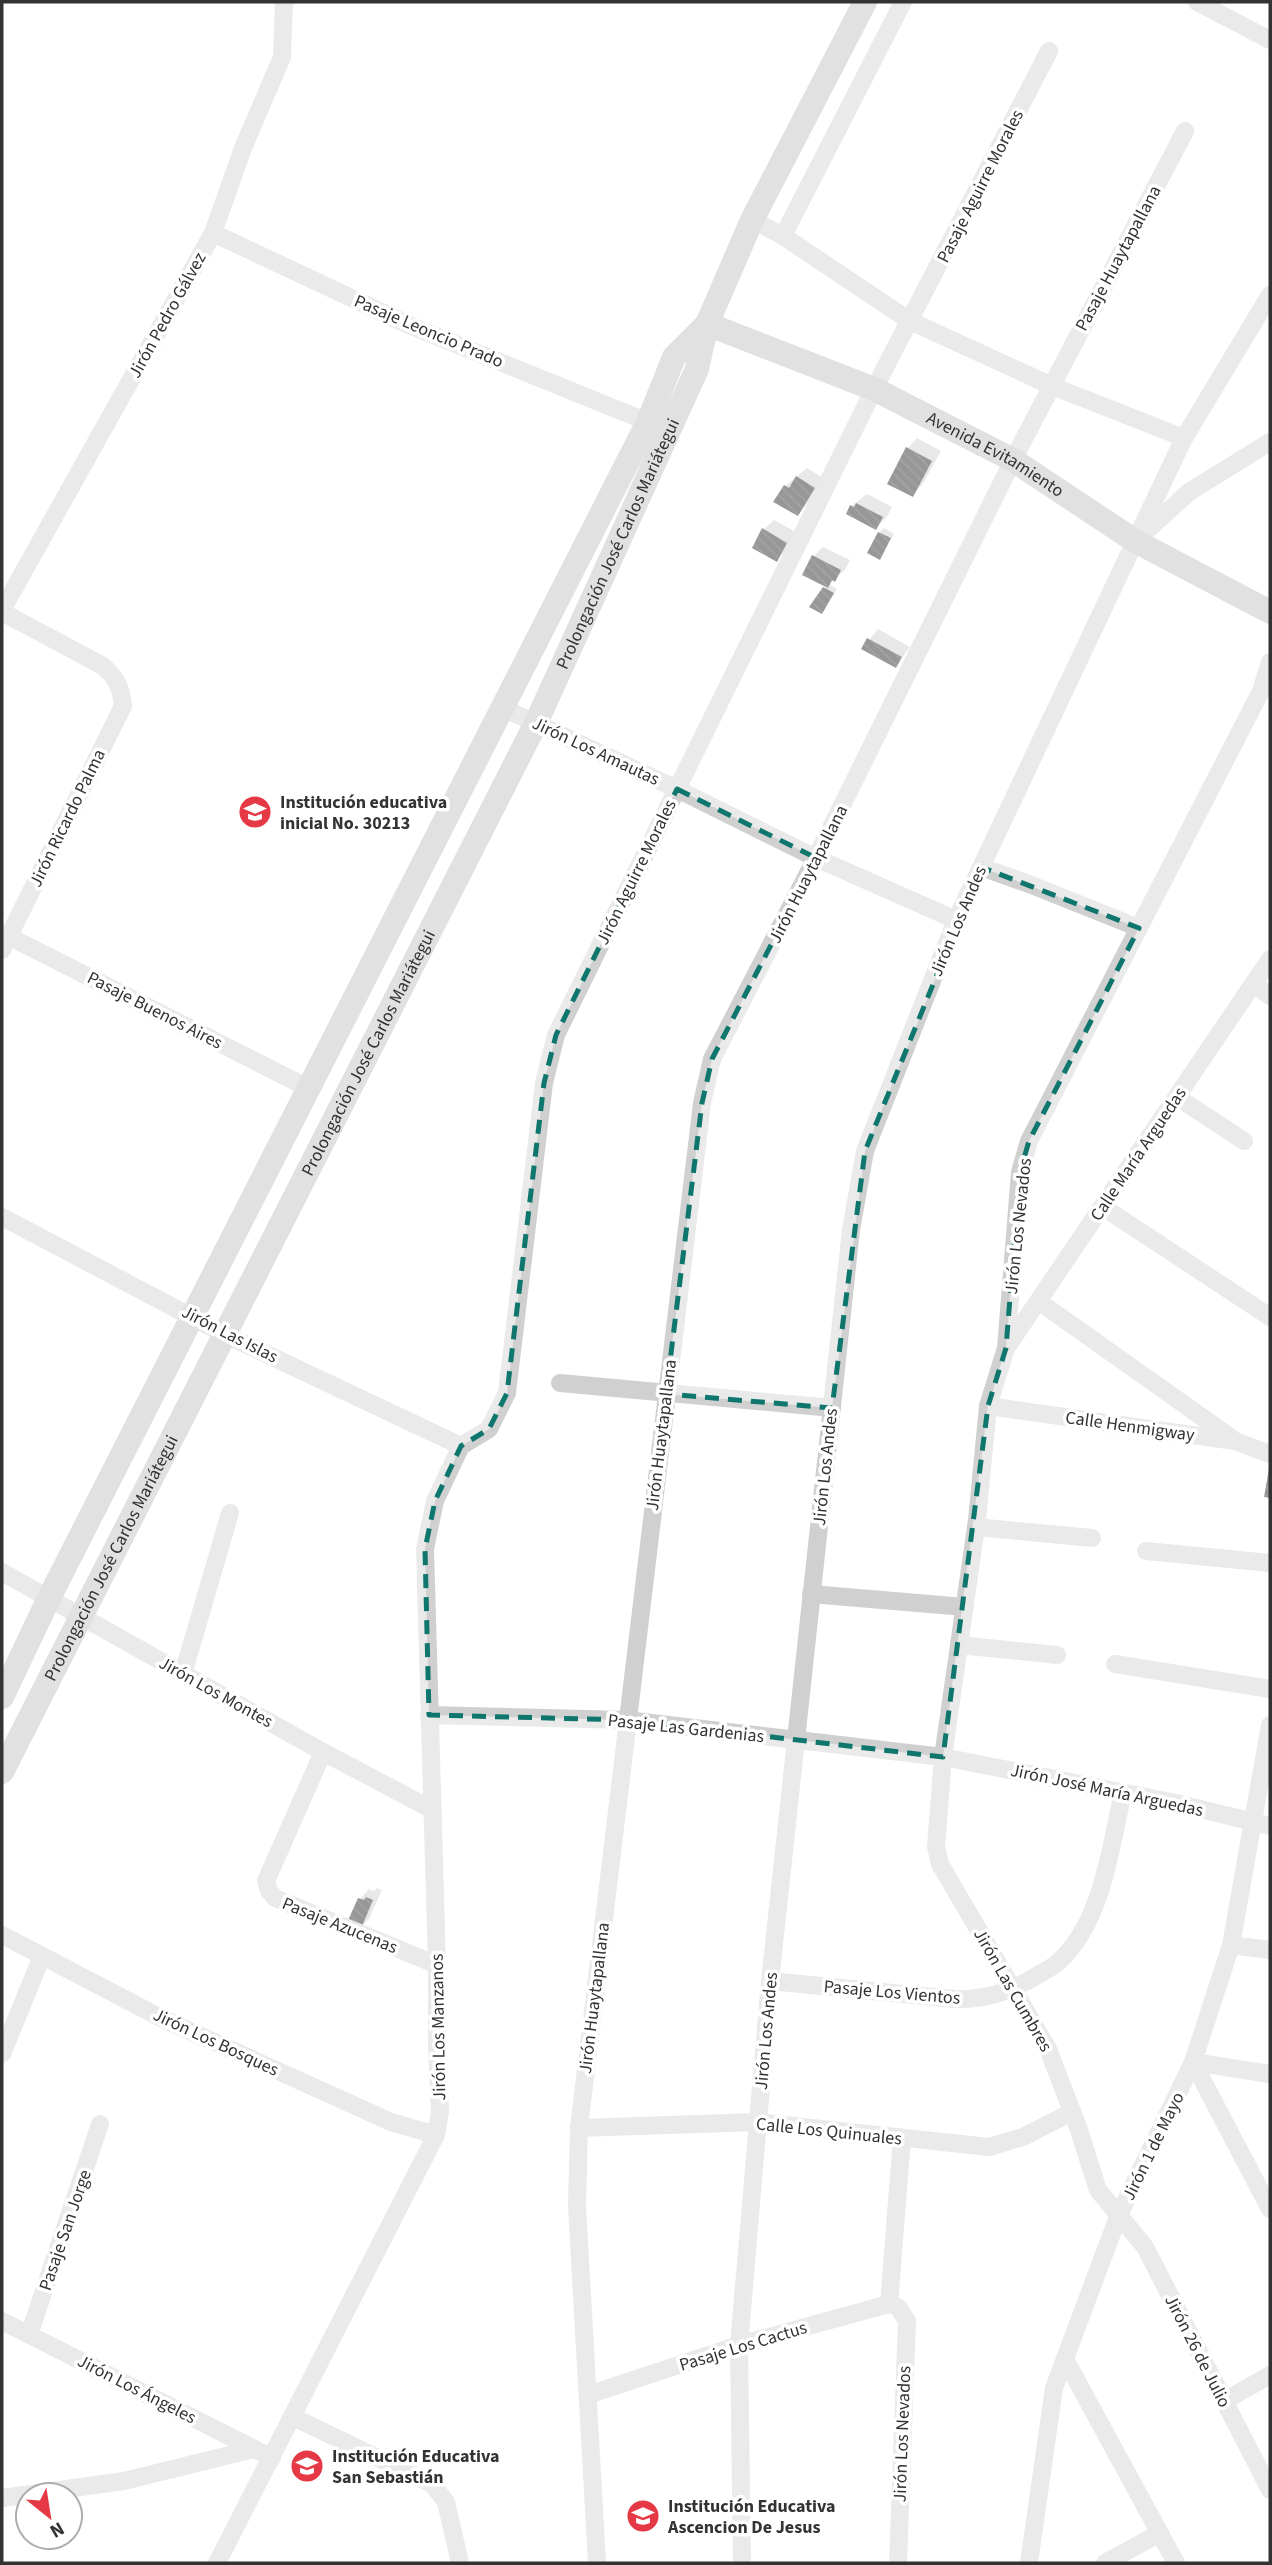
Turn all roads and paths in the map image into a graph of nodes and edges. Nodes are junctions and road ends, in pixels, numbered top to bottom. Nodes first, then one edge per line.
1 (284, 2) edge
2 (865, 2) edge
3 (903, 2) edge
4 (1197, 2) edge
5 (1270, 40) edge
6 (1049, 51) dead end
7 (1185, 131) dead end
8 (752, 220) junction
9 (213, 233) junction
10 (783, 236) junction
11 (1270, 295) edge
12 (910, 321) junction
13 (707, 324) junction
14 (1052, 386) junction
15 (874, 389) junction
16 (648, 422) junction
17 (1184, 438) junction
18 (1270, 442) edge
19 (1013, 460) junction
20 (1135, 541) junction
21 (2, 611) edge
22 (1270, 612) edge
23 (1270, 662) edge
24 (501, 707) junction
25 (536, 723) junction
26 (677, 789) junction
27 (816, 858) junction
28 (981, 867) junction
29 (956, 920) junction
30 (1139, 928) junction
31 (4, 940) edge
32 (1270, 959) edge
33 (1254, 984) junction
34 (1270, 996) edge
35 (308, 1088) junction
36 (1177, 1097) junction
37 (1244, 1141) dead end
38 (1103, 1207) junction
39 (2, 1217) edge
40 (1048, 1308) dead end
41 (193, 1315) junction
42 (1270, 1317) edge
43 (224, 1334) junction
44 (1006, 1348) junction
45 (560, 1383) dead end
46 (666, 1394) junction
47 (988, 1406) junction
48 (832, 1408) junction
49 (1235, 1441) junction
50 (461, 1446) junction
51 (1270, 1454) edge
52 (230, 1513) dead end
53 (976, 1527) junction
54 (1092, 1538) dead end
55 (1146, 1550) dead end
56 (1270, 1563) edge
57 (2, 1572) edge
58 (811, 1594) junction
59 (49, 1598) junction
60 (965, 1607) junction
61 (80, 1616) junction
62 (960, 1645) junction
63 (1057, 1655) dead end
64 (1115, 1664) dead end
65 (183, 1674) junction
66 (1270, 1689) edge
67 (2, 1697) edge
68 (429, 1716) junction
69 (626, 1720) junction
70 (1270, 1725) edge
71 (795, 1740) junction
72 (323, 1752) junction
73 (943, 1757) junction
74 (2, 1772) edge
75 (1123, 1792) junction
76 (431, 1809) junction
77 (1262, 1825) edge
78 (2, 1935) edge
79 (1231, 1945) junction
80 (1270, 1950) edge
81 (42, 1956) junction
82 (437, 1965) junction
83 (770, 1981) junction
84 (1013, 1989) junction
85 (2, 2054) edge
86 (1193, 2062) junction
87 (1270, 2074) edge
88 (1072, 2112) junction
89 (758, 2122) junction
90 (100, 2124) dead end
91 (579, 2128) junction
92 (436, 2135) junction
93 (902, 2138) junction
94 (1270, 2209) edge
95 (1118, 2217) junction
96 (894, 2305) junction
97 (2, 2321) edge
98 (29, 2335) junction
99 (738, 2345) junction
100 (1065, 2359) junction
101 (1270, 2375) edge
102 (588, 2395) junction
103 (1224, 2400) junction
104 (293, 2417) junction
105 (254, 2449) junction
106 (272, 2458) junction
107 (1270, 2490) edge
108 (2, 2498) edge
109 (1160, 2533) junction
110 (217, 2563) edge
111 (460, 2563) edge
112 (597, 2563) edge
113 (742, 2563) edge
114 (898, 2563) edge
115 (1029, 2563) edge
116 (1105, 2563) edge
117 (1177, 2563) edge

1 - 9 street, Jirón Pedro Gálvez
2 - 8 street, Prolongación José Carlos Mariátegui
3 - 10 street
4 - 5 street
6 - 12 street, Pasaje Aguirre Morales
7 - 14 street, Pasaje Huaytapallana
8 - 10 street
8 - 13 street, Prolongación José Carlos Mariátegui
9 - 16 street, Pasaje Leoncio Prado
9 - 21 street, Jirón Pedro Gálvez
10 - 12 street
11 - 17 street, Jirón Los Andes
12 - 14 street
12 - 15 street, Jirón Aguirre Morales
13 - 15 street, Avenida Evitamiento
13 - 16 street, Prolongación José Carlos Mariátegui
13 - 25 street, Prolongación José Carlos Mariátegui
14 - 17 street
14 - 19 street, Jirón Huaytapallana
15 - 19 street, Avenida Evitamiento
15 - 26 street, Jirón Aguirre Morales
16 - 24 street, Prolongación José Carlos Mariátegui
17 - 20 street, Jirón Los Andes
18 - 20 street
19 - 20 street, Avenida Evitamiento
19 - 27 street, Jirón Huaytapallana
20 - 22 street, Avenida Evitamiento
20 - 28 street, Jirón Los Andes
21 - 31 street, Jirón Ricardo Palma
23 - 30 street, Jirón Los Nevados
24 - 25 street, Jirón Los Amautas
24 - 35 street, Prolongación José Carlos Mariátegui
25 - 26 street, Jirón Los Amautas
25 - 43 street, Prolongación José Carlos Mariátegui
26 - 27 street, Jirón Los Amautas
26 - 50 street, Jirón Aguirre Morales
27 - 29 street, Jirón Los Amautas
27 - 46 street, Jirón Huaytapallana
28 - 29 street, Jirón Los Andes
28 - 30 street
29 - 48 street, Jirón Los Andes
30 - 44 street, Jirón Los Nevados
31 - 35 street, Pasaje Buenos Aires
32 - 33 street, Calle María Arguedas
33 - 34 street
33 - 36 street, Calle María Arguedas
35 - 41 street, Prolongación José Carlos Mariátegui
36 - 37 street
36 - 38 street, Calle María Arguedas
38 - 42 street
38 - 44 street, Calle María Arguedas
39 - 41 street, Jirón Las Islas
40 - 49 street
41 - 43 street, Jirón Las Islas
41 - 59 street, Prolongación José Carlos Mariátegui
43 - 50 street, Jirón Las Islas
43 - 61 street, Prolongación José Carlos Mariátegui
44 - 47 street, Jirón Los Nevados
45 - 46 street
46 - 48 street
46 - 69 street, Jirón Huaytapallana
47 - 49 street, Calle Henmigway
47 - 53 street, Jirón Los Nevados
48 - 58 street, Jirón Los Andes
49 - 51 street, Calle Henmigway
50 - 68 street, Jirón Los Manzanos
52 - 65 street
53 - 54 street
53 - 60 street, Jirón Los Nevados
55 - 56 street
57 - 59 street, Jirón Los Montes
58 - 60 street
58 - 71 street, Jirón Los Andes
59 - 61 street, Jirón Los Montes
59 - 67 street, Prolongación José Carlos Mariátegui
60 - 62 street, Jirón Los Nevados
61 - 65 street, Jirón Los Montes
61 - 74 street, Prolongación José Carlos Mariátegui
62 - 63 street
62 - 73 street, Jirón Los Nevados
64 - 66 street
65 - 72 street, Jirón Los Montes
68 - 69 street, Pasaje Las Gardenias
68 - 76 street, Jirón Los Manzanos
69 - 71 street, Pasaje Las Gardenias
69 - 91 street, Jirón Huaytapallana
70 - 77 street, Jirón 1 de Mayo
71 - 73 street, Pasaje Las Gardenias
71 - 83 street, Jirón Los Andes
72 - 76 street, Jirón Los Montes
72 - 82 street, Pasaje Azucenas
73 - 75 street, Jirón José María Arguedas
73 - 84 street, Jirón Las Cumbres
75 - 77 street, Jirón José María Arguedas
75 - 84 street, Pasaje Los Vientos
76 - 82 street, Jirón Los Manzanos
77 - 79 street, Jirón 1 de Mayo
78 - 81 street, Jirón Los Bosques
79 - 80 street
79 - 86 street, Jirón 1 de Mayo
81 - 85 street
81 - 92 street, Jirón Los Bosques
82 - 92 street, Jirón Los Manzanos
83 - 84 street, Pasaje Los Vientos
83 - 89 street, Jirón Los Andes
84 - 88 street, Jirón Las Cumbres
86 - 87 street
86 - 94 street
86 - 95 street, Jirón 1 de Mayo
88 - 93 street, Calle Los Quinuales
88 - 95 street, Jirón Las Cumbres
89 - 91 street, Calle Los Quinuales
89 - 93 street, Calle Los Quinuales
89 - 99 street, Jirón Los Andes
90 - 98 street, Pasaje San Jorge
91 - 102 street, Jirón Huaytapallana
92 - 104 street, Jirón Los Manzanos
93 - 96 street, Jirón Los Nevados
95 - 100 street, Jirón 1 de Mayo
95 - 103 street, Jirón 26 de Julio
96 - 99 street, Pasaje Los Cactus
96 - 114 street, Jirón Los Nevados
97 - 98 street, Jirón Los Ángeles
98 - 105 street, Jirón Los Ángeles
99 - 102 street, Pasaje Los Cactus
99 - 113 street, Jirón Los Andes
100 - 109 street
100 - 115 street, Jirón 1 de Mayo
101 - 103 street
102 - 112 street, Jirón Huaytapallana
103 - 107 street, Jirón 26 de Julio
104 - 106 street, Jirón Los Manzanos
104 - 111 street
105 - 106 street, Jirón Los Ángeles
105 - 108 street
106 - 110 street, Jirón Los Manzanos
109 - 116 street
109 - 117 street

